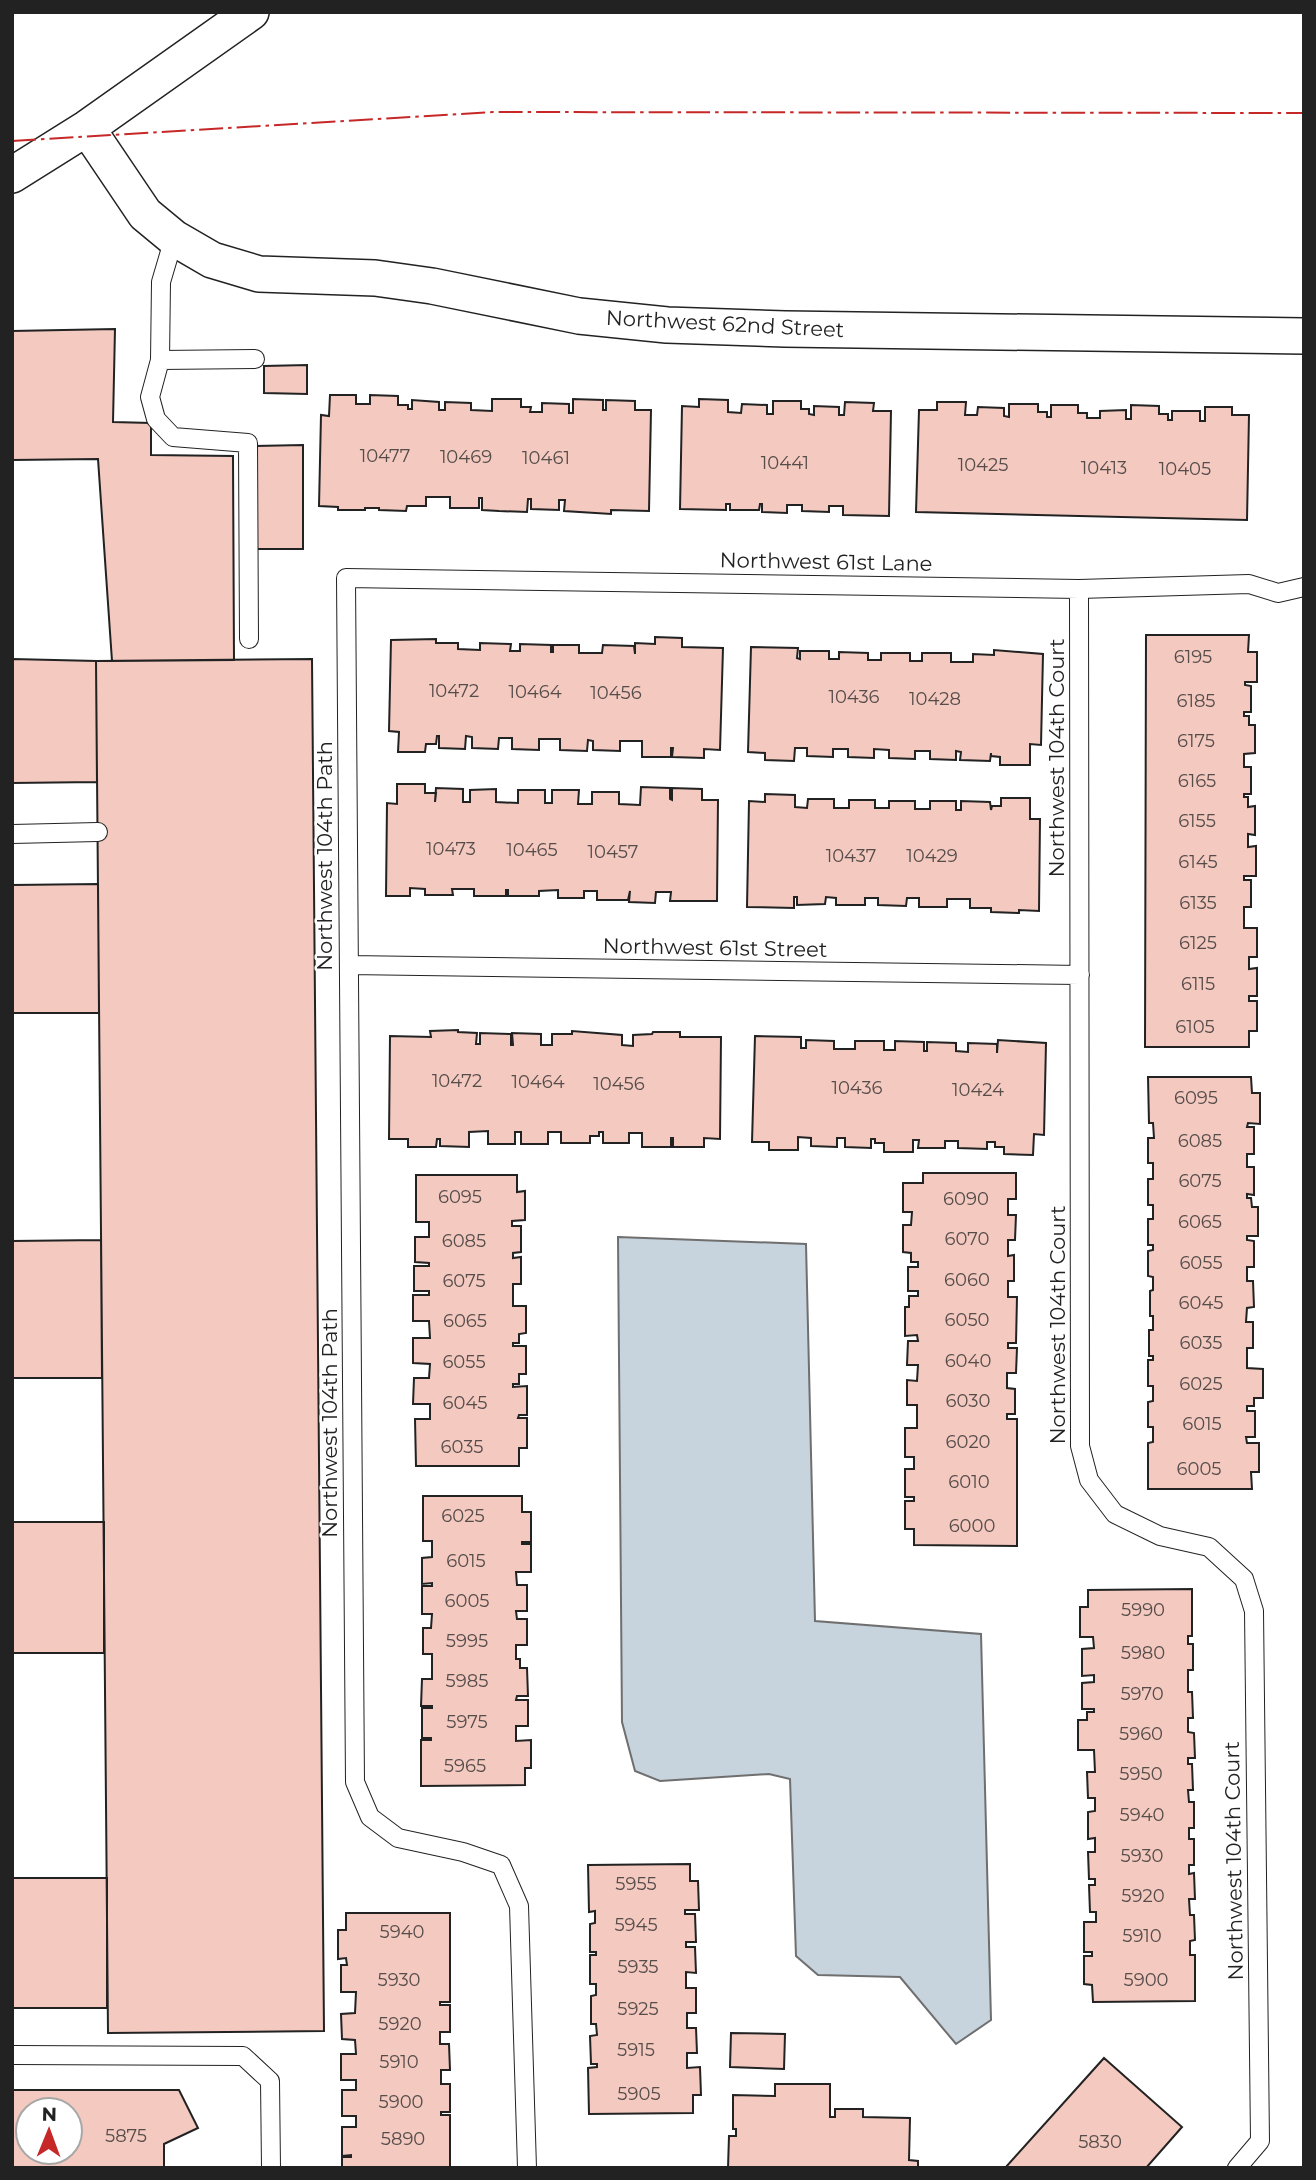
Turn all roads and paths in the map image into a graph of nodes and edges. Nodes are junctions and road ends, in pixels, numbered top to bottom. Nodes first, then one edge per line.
1 (251, 12) edge
2 (87, 128) junction
3 (12, 176) edge
4 (174, 238) junction
5 (1304, 336) edge
6 (255, 359) dead end
7 (160, 360) junction
8 (346, 578) joint
9 (1304, 587) edge
10 (1079, 589) junction
11 (248, 639) dead end
12 (98, 832) dead end
13 (12, 834) edge
14 (349, 965) junction
15 (1080, 975) junction
16 (12, 2055) edge
17 (271, 2168) edge
18 (527, 2168) edge
19 (1237, 2168) edge

1 - 2 street
2 - 3 street
2 - 4 street, Northwest 62nd Street
4 - 5 street, Northwest 62nd Street
4 - 7 lane
6 - 7 lane
7 - 11 lane
8 - 10 lane, Northwest 61st Lane
8 - 14 lane, Northwest 104th Path
9 - 10 lane, Northwest 61st Lane
10 - 15 lane, Northwest 104th Court
12 - 13 lane
14 - 15 lane, Northwest 61st Street
14 - 18 lane, Northwest 104th Path
15 - 19 lane, Northwest 104th Court
16 - 17 lane

